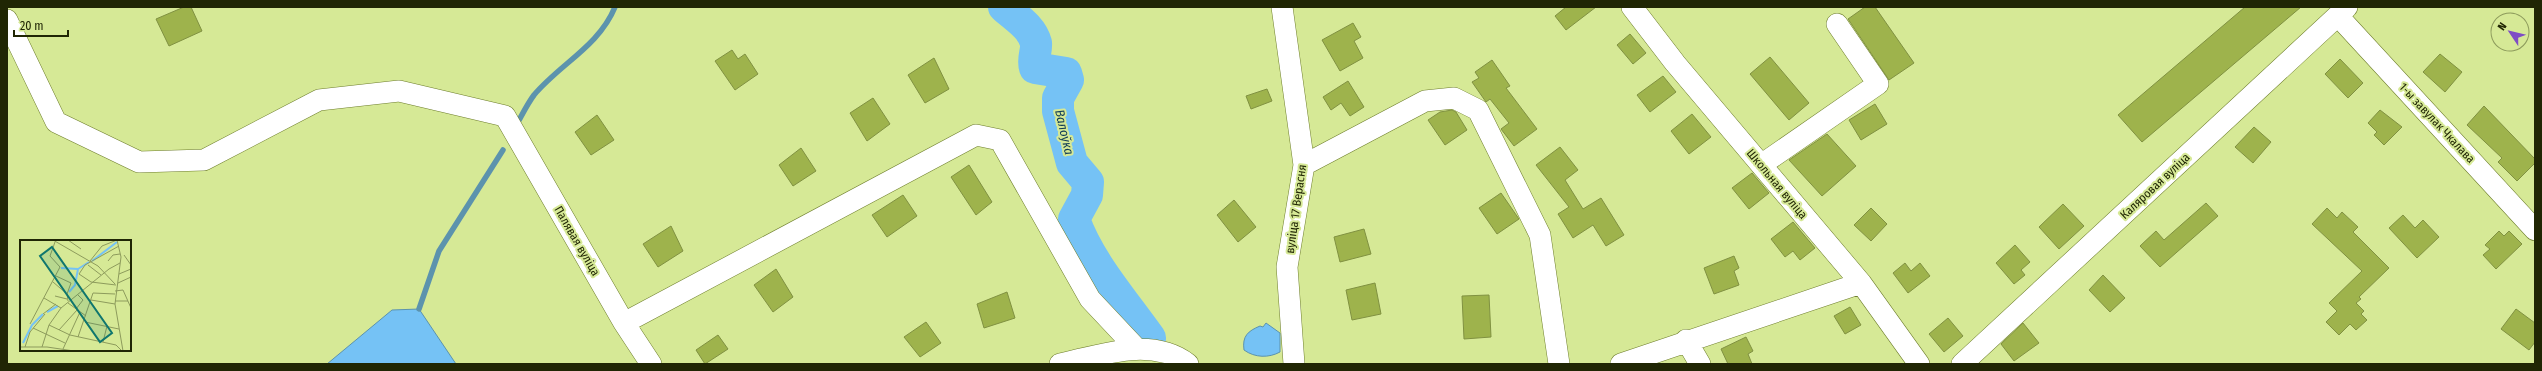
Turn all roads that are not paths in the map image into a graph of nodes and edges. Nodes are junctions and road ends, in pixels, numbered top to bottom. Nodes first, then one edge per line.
1 (1282, 7) edge
2 (1632, 7) edge
3 (2343, 11) edge
4 (7, 20) edge
5 (1837, 24) dead end
6 (1304, 165) junction
7 (1760, 165) junction
8 (2535, 230) edge
9 (1861, 283) junction
10 (624, 323) junction
11 (1686, 340) junction
12 (1136, 348) junction
13 (651, 364) edge
14 (1060, 364) edge
15 (1188, 364) edge
16 (1294, 364) edge
17 (1559, 364) edge
18 (1621, 364) edge
19 (1700, 364) edge
20 (1919, 364) edge
21 (1962, 364) edge

1 - 6 street, вуліца 17 Верасня
2 - 7 street, Школьная вуліца
3 - 8 street, 1-ы завулак Чкалава
3 - 21 street, Каляровая вуліца
4 - 10 street, Палявая вуліца
5 - 7 street
6 - 16 street, вуліца 17 Верасня
6 - 17 street
7 - 9 street, Школьная вуліца
9 - 11 street
9 - 20 street, Школьная вуліца
10 - 12 street
10 - 13 street, Палявая вуліца
11 - 18 street
11 - 19 street
12 - 14 street
12 - 15 street

